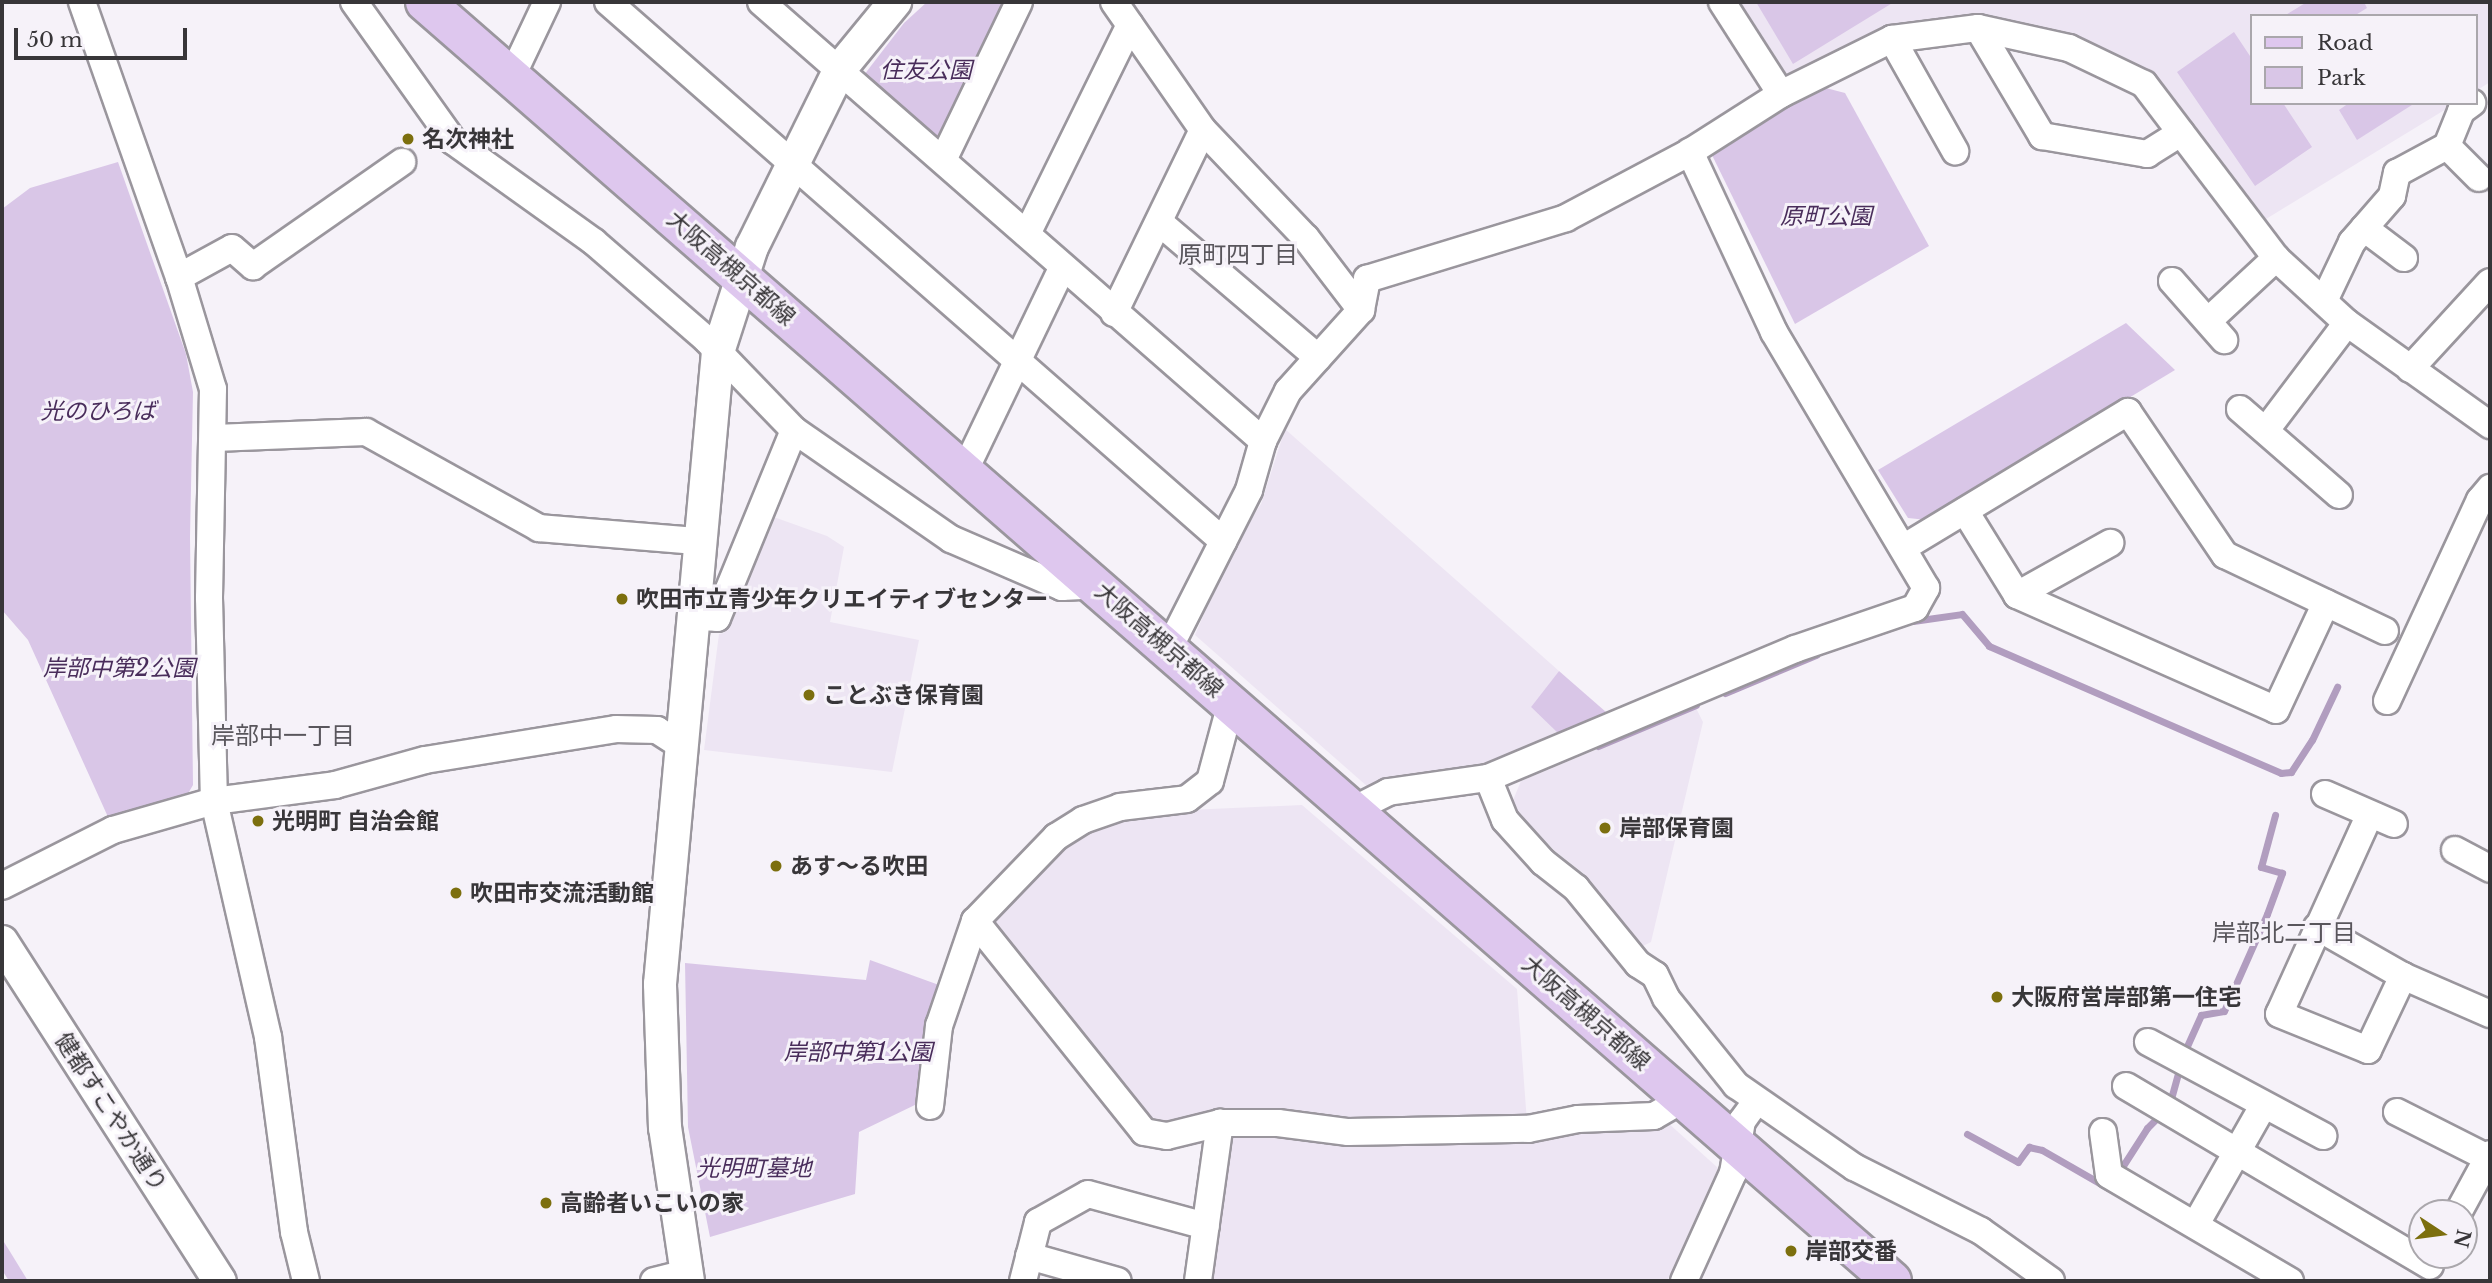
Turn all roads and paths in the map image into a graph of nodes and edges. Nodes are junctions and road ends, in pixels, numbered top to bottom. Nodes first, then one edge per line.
1 (82, 2) edge
2 (354, 2) edge
3 (425, 2) edge
4 (547, 2) edge
5 (608, 2) edge
6 (761, 2) edge
7 (895, 2) edge
8 (1019, 2) edge
9 (1114, 2) edge
10 (1721, 2) edge
11 (789, 12) edge
12 (1130, 25) junction
13 (1978, 28) junction
14 (1892, 40) junction
15 (839, 69) junction
16 (512, 76) junction
17 (1781, 94) junction
18 (2470, 105) edge
19 (1203, 130) junction
20 (2181, 133) junction
21 (2447, 146) junction
22 (1955, 151) dead end
23 (1690, 152) junction
24 (943, 160) junction
25 (402, 162) dead end
26 (794, 164) junction
27 (2479, 178) dead end
28 (1158, 222) junction
29 (2364, 228) junction
30 (1027, 234) junction
31 (2276, 258) junction
32 (2404, 258) dead end
33 (1062, 268) junction
34 (179, 277) junction
35 (742, 280) junction
36 (2172, 281) dead end
37 (2490, 282) edge
38 (2324, 301) junction
39 (1361, 310) junction
40 (1114, 313) junction
41 (2347, 323) junction
42 (719, 352) junction
43 (1318, 358) junction
44 (1018, 362) junction
45 (2410, 369) junction
46 (2240, 409) dead end
47 (2487, 415) edge
48 (794, 430) junction
49 (2266, 430) junction
50 (215, 438) junction
51 (1263, 441) junction
52 (964, 472) junction
53 (2490, 488) edge
54 (2339, 495) dead end
55 (1965, 511) junction
56 (698, 541) junction
57 (1223, 541) junction
58 (2110, 543) dead end
59 (1903, 548) junction
60 (1097, 585) junction
61 (2017, 595) junction
62 (2326, 603) junction
63 (692, 617) junction
64 (2385, 631) dead end
65 (1169, 648) junction
66 (2387, 701) dead end
67 (1231, 703) junction
68 (680, 745) junction
69 (1488, 778) junction
70 (2325, 794) dead end
71 (214, 801) junction
72 (1353, 810) junction
73 (2455, 850) dead end
74 (2490, 869) edge
75 (2, 886) edge
76 (975, 921) junction
77 (2317, 927) junction
78 (2, 942) edge
79 (2403, 976) junction
80 (2490, 1014) edge
81 (2148, 1042) dead end
82 (2126, 1086) dead end
83 (1684, 1099) junction
84 (1756, 1102) junction
85 (930, 1106) dead end
86 (2263, 1106) junction
87 (2397, 1112) dead end
88 (1220, 1123) junction
89 (2103, 1132) dead end
90 (2323, 1136) dead end
91 (1738, 1146) junction
92 (2240, 1149) junction
93 (2489, 1156) edge
94 (2466, 1199) edge
95 (2196, 1224) junction
96 (1206, 1226) junction
97 (2408, 1254) edge
98 (1026, 1269) edge
99 (687, 1277) edge
100 (220, 1281) edge
101 (306, 1281) edge
102 (654, 1281) edge
103 (1118, 1281) edge
104 (1198, 1281) edge
105 (1684, 1281) edge
106 (1892, 1281) edge
107 (2051, 1281) edge
108 (2290, 1281) edge

1 - 34 street
2 - 42 street
3 - 16 main road, 大阪高槻京都線
4 - 16 street
5 - 26 street
6 - 11 street
7 - 15 street
8 - 24 street
9 - 12 street
10 - 17 street
11 - 15 street
12 - 19 street
12 - 30 street
13 - 14 street
13 - 20 street
13 - 20 street
14 - 17 street
14 - 22 street
15 - 24 street
15 - 26 street
16 - 35 main road, 大阪高槻京都線
17 - 23 street
18 - 21 street
19 - 28 street
19 - 39 street
20 - 31 street
21 - 27 street
21 - 29 street
23 - 39 street
23 - 59 street
24 - 30 street
25 - 34 street
26 - 35 street
26 - 44 street
28 - 40 street
28 - 43 street
29 - 32 street
29 - 38 street
30 - 33 street
31 - 36 street
31 - 38 street
33 - 40 street
33 - 44 street
34 - 50 street
35 - 42 street
35 - 52 main road, 大阪高槻京都線
37 - 45 street
38 - 41 street
39 - 43 street
40 - 51 street
41 - 45 street
41 - 49 street
42 - 48 street
42 - 56 street
43 - 51 street
44 - 52 street
44 - 57 street
45 - 47 street
46 - 49 street
48 - 60 street
48 - 63 street
49 - 54 street
50 - 56 street
50 - 71 street
51 - 57 street
52 - 60 main road, 大阪高槻京都線
53 - 66 street
55 - 59 street
55 - 61 street
55 - 62 street
56 - 63 street
57 - 65 street
58 - 61 street
59 - 69 street
60 - 65 main road, 大阪高槻京都線
61 - 62 street
62 - 64 street
63 - 68 street
65 - 67 main road, 大阪高槻京都線
67 - 72 main road, 大阪高槻京都線
67 - 76 street
68 - 71 street
68 - 99 street
69 - 72 street
69 - 84 street
70 - 77 street
71 - 75 street
71 - 101 street
72 - 83 main road, 大阪高槻京都線
73 - 74 street
76 - 85 street
76 - 88 street
77 - 79 street
77 - 79 street
78 - 100 street, 健都すこやか通り
79 - 80 street
81 - 86 street
82 - 92 street
83 - 88 street
83 - 91 main road, 大阪高槻京都線
84 - 91 street
84 - 107 street
86 - 90 street
86 - 92 street
87 - 93 street
88 - 96 street
89 - 95 street
91 - 105 street
91 - 106 main road, 大阪高槻京都線
92 - 95 street
92 - 97 street
93 - 94 street
95 - 108 street
96 - 98 street
96 - 104 street
98 - 103 street
99 - 102 street

